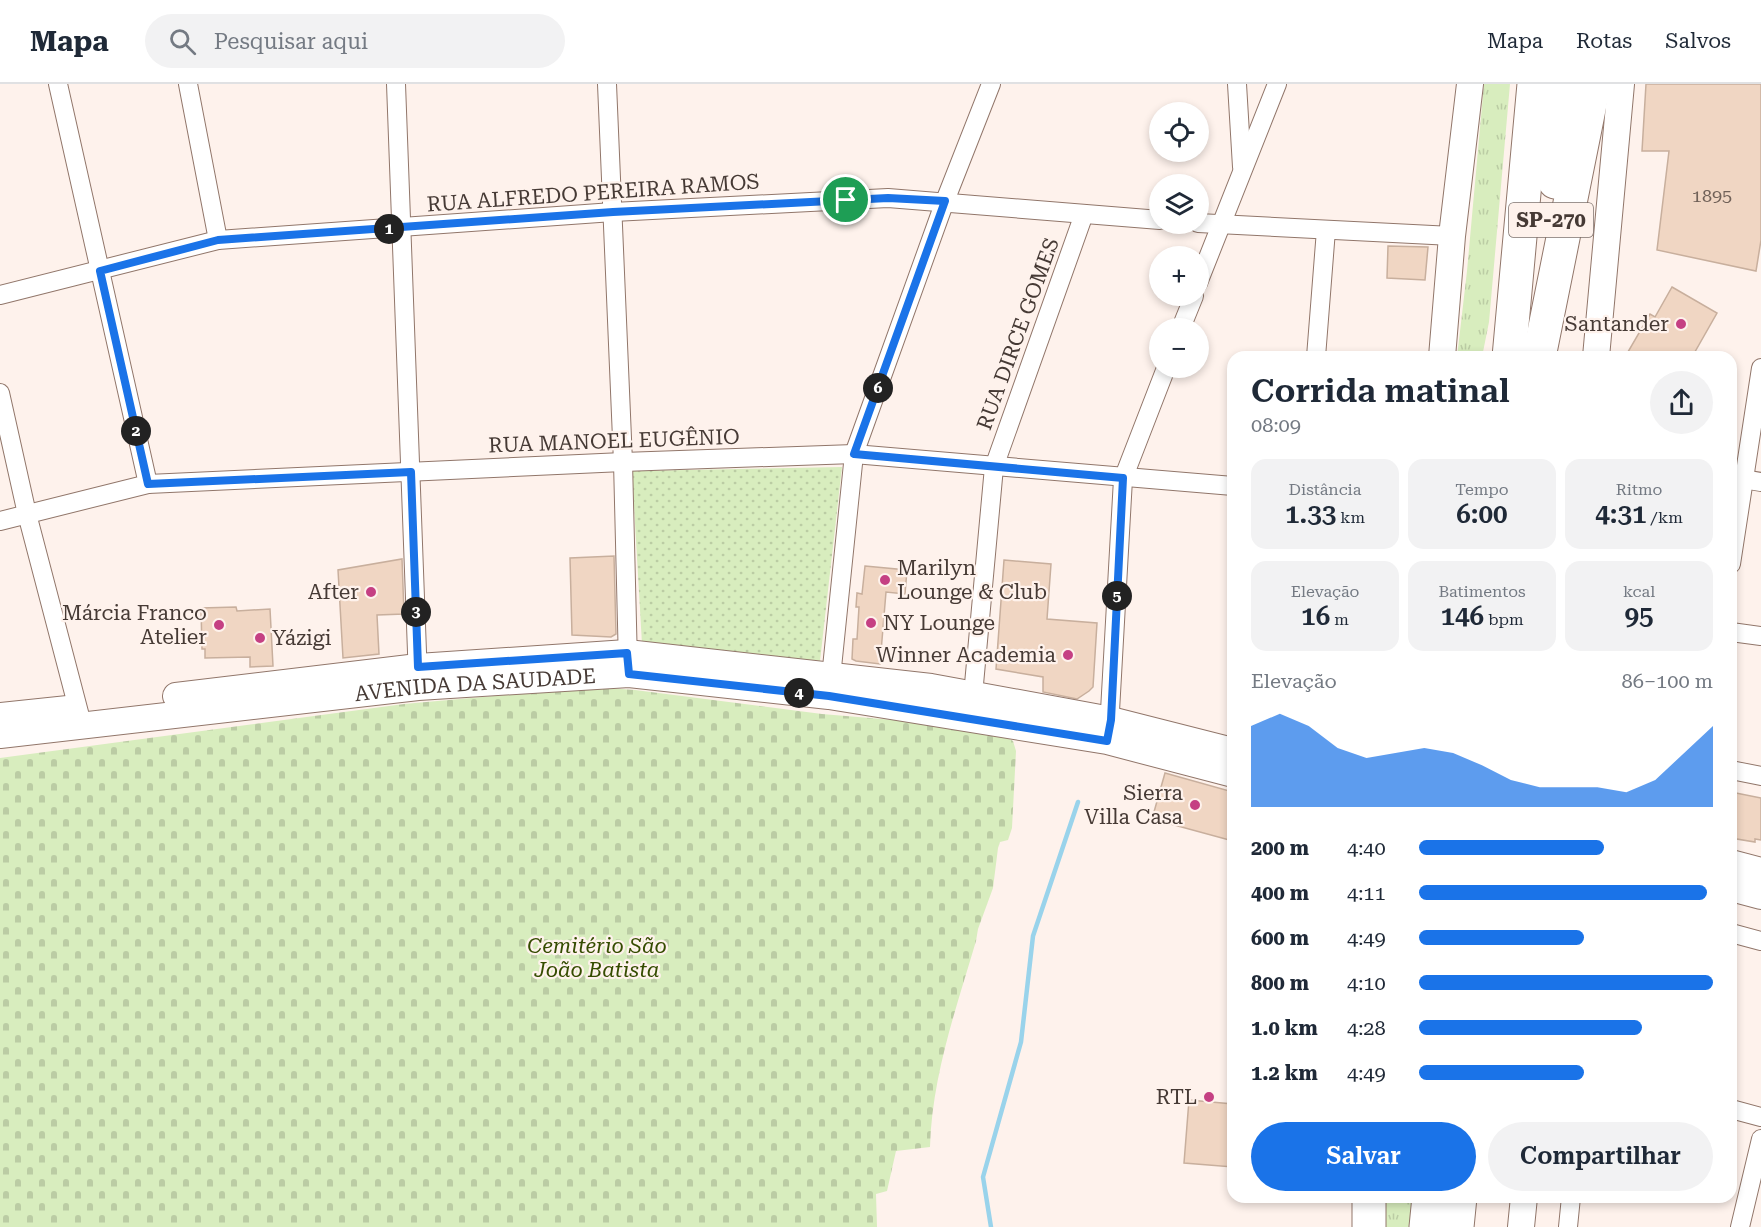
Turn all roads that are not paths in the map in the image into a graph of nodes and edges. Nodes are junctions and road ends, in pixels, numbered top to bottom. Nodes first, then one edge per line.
1 (58, 84) edge
2 (188, 84) edge
3 (396, 84) edge
4 (607, 84) edge
5 (991, 84) edge
6 (1237, 84) edge
7 (1277, 84) edge
8 (1470, 84) edge
9 (1534, 84) edge
10 (1564, 84) edge
11 (1594, 84) edge
12 (1621, 84) edge
13 (1242, 172) junction
14 (1525, 186) junction
15 (945, 201) junction
16 (613, 212) junction
17 (1084, 214) junction
18 (1149, 219) edge
19 (1209, 224) edge
20 (1221, 225) junction
21 (401, 228) junction
22 (1326, 230) junction
23 (1452, 236) junction
24 (218, 240) junction
25 (1209, 255) edge
26 (100, 271) junction
27 (0, 294) edge
28 (1316, 351) edge
29 (1442, 351) edge
30 (1493, 351) edge
31 (1510, 351) edge
32 (1539, 351) edge
33 (1539, 351) edge
34 (1597, 351) edge
35 (1761, 368) edge
36 (1162, 378) edge
37 (0, 393) edge
38 (854, 454) junction
39 (623, 462) junction
40 (994, 466) junction
41 (411, 472) junction
42 (1123, 478) junction
43 (1745, 479) edge
44 (148, 484) junction
45 (1227, 486) edge
46 (27, 514) junction
47 (0, 521) edge
48 (1737, 528) edge
49 (1737, 633) edge
50 (1761, 636) edge
51 (628, 664) junction
52 (418, 677) junction
53 (830, 686) junction
54 (972, 707) junction
55 (0, 716) edge
56 (80, 716) junction
57 (1109, 730) junction
58 (0, 735) edge
59 (1222, 760) edge
60 (1737, 771) edge
61 (1761, 776) edge
62 (1737, 865) edge
63 (1761, 871) edge
64 (1737, 890) edge
65 (1761, 896) edge
66 (1737, 935) edge
67 (1761, 941) edge
68 (1737, 1111) edge
69 (1761, 1117) edge
70 (1761, 1139) edge
71 (1369, 1203) edge
72 (1428, 1203) edge
73 (1459, 1203) edge
74 (1523, 1203) edge
75 (1570, 1203) edge
76 (1368, 1227) edge
77 (1426, 1227) edge
78 (1457, 1227) edge
79 (1521, 1227) edge
80 (1568, 1227) edge
81 (1740, 1227) edge

1 - 26 street
2 - 24 street
3 - 21 street
4 - 16 street
5 - 15 street
6 - 13 street
7 - 13 street
8 - 23 street
9 - 14 highway, SP-270
10 - 32 highway, SP-270
11 - 33 highway
12 - 34 street
13 - 20 street
14 - 30 highway
14 - 31 highway, SP-270
15 - 16 street, RUA ALFREDO PEREIRA RAMOS
15 - 17 street, RUA ALFREDO PEREIRA RAMOS
15 - 38 street
16 - 21 street, RUA ALFREDO PEREIRA RAMOS
16 - 39 street
17 - 18 street, RUA ALFREDO PEREIRA RAMOS
17 - 40 street, RUA DIRCE GOMES
19 - 20 street
20 - 22 street
20 - 25 street
21 - 24 street, RUA ALFREDO PEREIRA RAMOS
21 - 41 street
22 - 23 street
22 - 28 street
23 - 29 street
24 - 26 street, RUA ALFREDO PEREIRA RAMOS
26 - 27 street, RUA ALFREDO PEREIRA RAMOS
26 - 44 street
35 - 43 street
36 - 42 street
37 - 46 street
38 - 39 street, RUA MANOEL EUGÊNIO
38 - 40 street, RUA MANOEL EUGÊNIO
38 - 53 street
39 - 41 street, RUA MANOEL EUGÊNIO
39 - 51 street
40 - 42 street, RUA MANOEL EUGÊNIO
40 - 54 street, RUA DIRCE GOMES
41 - 44 street, RUA MANOEL EUGÊNIO
41 - 52 street
42 - 45 street, RUA MANOEL EUGÊNIO
42 - 57 street
43 - 48 street
44 - 46 street, RUA MANOEL EUGÊNIO
46 - 47 street, RUA MANOEL EUGÊNIO
46 - 56 street
49 - 50 street
51 - 52 street, AVENIDA DA SAUDADE
51 - 53 street, AVENIDA DA SAUDADE
52 - 56 street, AVENIDA DA SAUDADE
53 - 54 street, AVENIDA DA SAUDADE
54 - 57 street, AVENIDA DA SAUDADE
55 - 56 street, AVENIDA DA SAUDADE
56 - 58 street, AVENIDA DA SAUDADE
57 - 59 street, AVENIDA DA SAUDADE
60 - 61 street
62 - 63 street
64 - 65 street
66 - 67 street
68 - 69 street
70 - 81 street
71 - 76 highway
72 - 77 highway
73 - 78 highway
74 - 79 street
75 - 80 street

